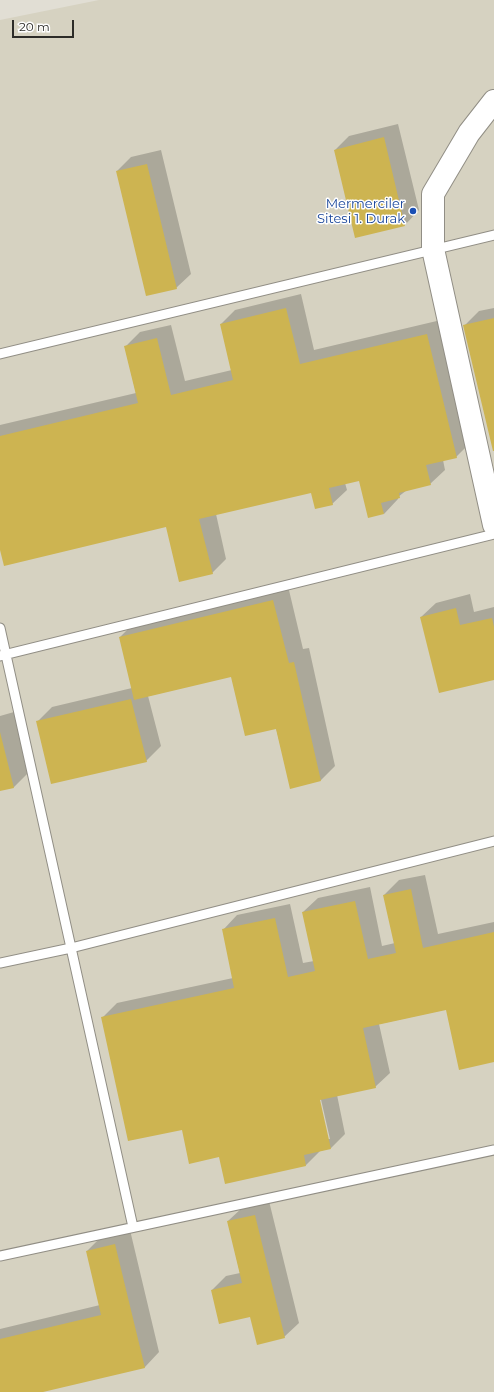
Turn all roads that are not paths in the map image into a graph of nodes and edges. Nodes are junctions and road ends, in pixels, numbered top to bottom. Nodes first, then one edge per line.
1 (494, 101) edge
2 (494, 235) edge
3 (434, 249) junction
4 (0, 354) edge
5 (494, 525) edge
6 (494, 534) edge
7 (0, 628) edge
8 (3, 655) edge
9 (494, 841) edge
10 (71, 948) junction
11 (0, 963) edge
12 (494, 1150) edge
13 (133, 1227) junction
14 (0, 1256) edge

1 - 3 street
2 - 3 lane
3 - 4 lane
3 - 5 street
6 - 8 lane
7 - 8 lane
8 - 10 lane
9 - 10 lane
10 - 11 lane
10 - 13 lane
12 - 13 lane
13 - 14 lane

